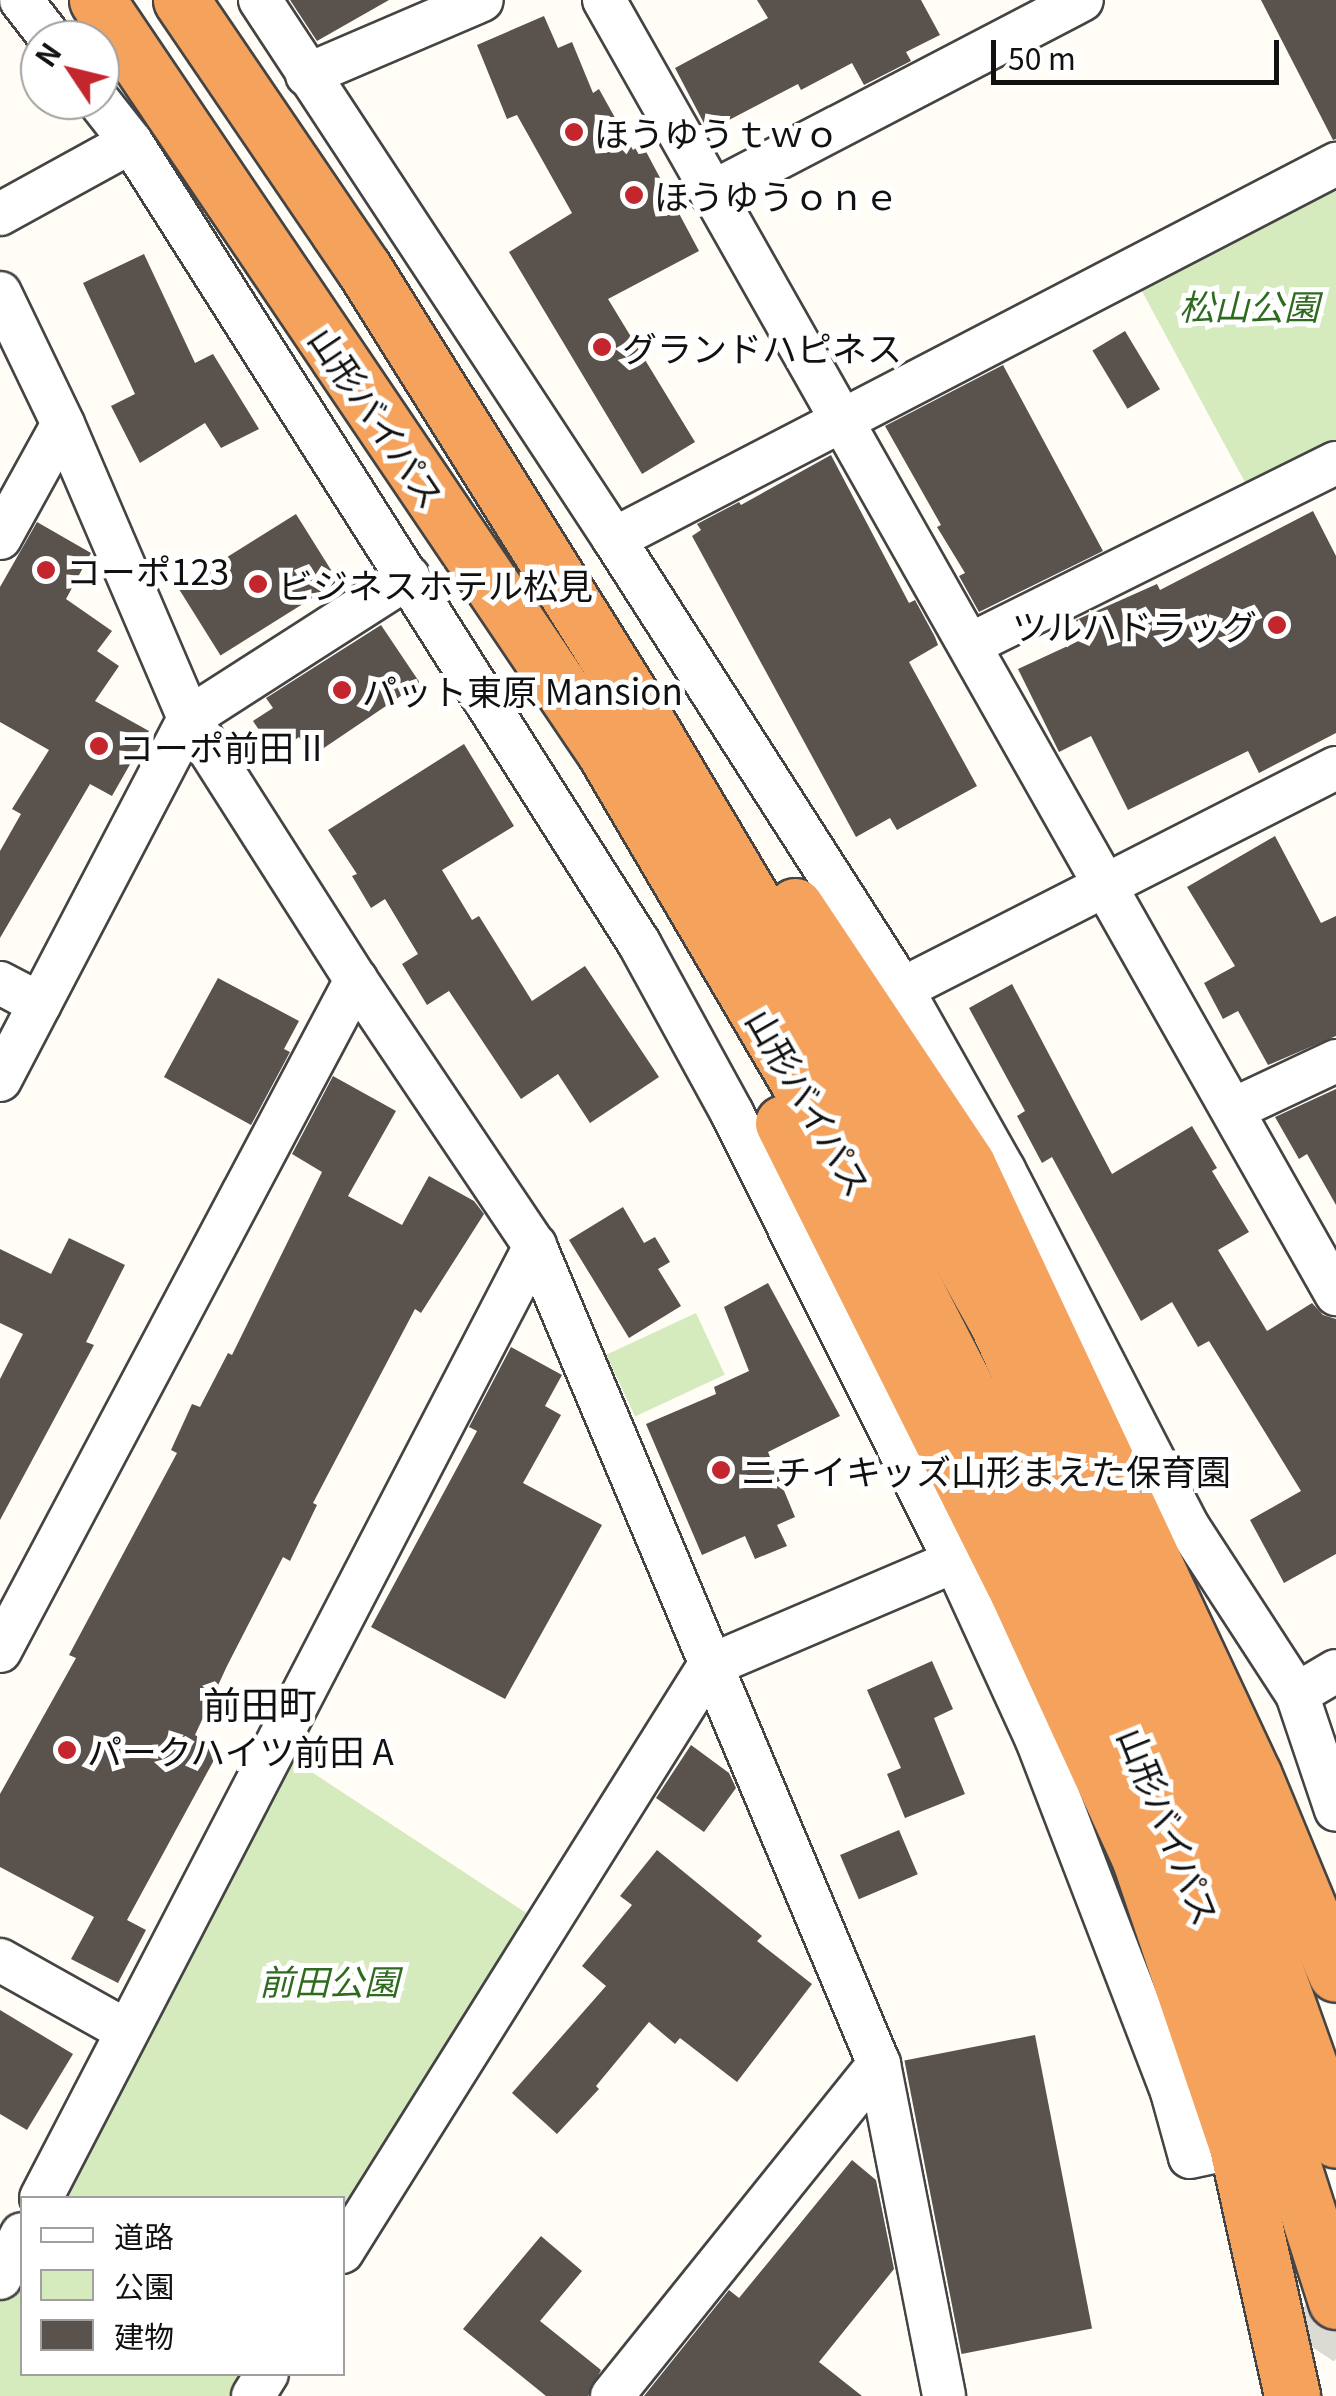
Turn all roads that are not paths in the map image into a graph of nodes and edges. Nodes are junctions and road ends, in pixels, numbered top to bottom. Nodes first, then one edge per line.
1 (21, 0) edge
2 (96, 0) edge
3 (181, 0) edge
4 (260, 0) edge
5 (482, 0) edge
6 (604, 0) edge
7 (1082, 0) edge
8 (36, 20) edge
9 (307, 76) junction
10 (114, 120) edge
11 (131, 142) junction
12 (1336, 164) edge
13 (711, 193) junction
14 (0, 214) edge
15 (0, 293) edge
16 (840, 420) junction
17 (64, 424) junction
18 (1336, 463) edge
19 (0, 538) edge
20 (614, 539) junction
21 (408, 576) junction
22 (971, 644) junction
23 (633, 699) junction
24 (189, 718) junction
25 (604, 750) junction
26 (1336, 768) edge
27 (1106, 882) junction
28 (356, 980) junction
29 (0, 984) edge
30 (902, 988) junction
31 (40, 1004) junction
32 (1336, 1061) edge
33 (0, 1080) edge
34 (1234, 1109) junction
35 (536, 1246) junction
36 (1336, 1294) edge
37 (955, 1561) junction
38 (0, 1650) edge
39 (709, 1666) junction
40 (1336, 1671) edge
41 (1298, 1694) junction
42 (1336, 1810) edge
43 (1333, 1950) edge
44 (0, 1960) edge
45 (127, 2031) junction
46 (879, 2064) junction
47 (1336, 2140) edge
48 (1237, 2147) junction
49 (42, 2196) edge
50 (20, 2238) edge
51 (345, 2247) edge
52 (0, 2278) edge
53 (1301, 2364) edge
54 (612, 2396) edge
55 (944, 2396) edge

1 - 8 street
2 - 25 highway, 山形バイパス
3 - 23 highway, 山形バイパス
4 - 9 street
5 - 9 street
6 - 13 street
7 - 13 street
9 - 20 street
10 - 11 street
11 - 14 street
11 - 21 street
12 - 16 street
13 - 16 street
15 - 17 street
16 - 20 street
16 - 22 street
17 - 19 street
17 - 24 street
18 - 22 street
20 - 30 street
21 - 24 street
21 - 37 street
22 - 27 street
23 - 43 highway
23 - 47 highway, 山形バイパス
24 - 28 street
24 - 31 street
25 - 48 highway
25 - 53 highway, 山形バイパス
26 - 27 street
27 - 30 street
27 - 34 street
28 - 35 street
28 - 38 street
29 - 31 street
30 - 41 street
31 - 33 street
32 - 34 street
34 - 36 street
35 - 39 street
35 - 45 street
37 - 39 street
37 - 48 street
39 - 46 street
39 - 51 street
40 - 41 street
41 - 42 street
44 - 45 street
45 - 49 street
46 - 54 street
46 - 55 street
48 - 53 highway
50 - 52 street

